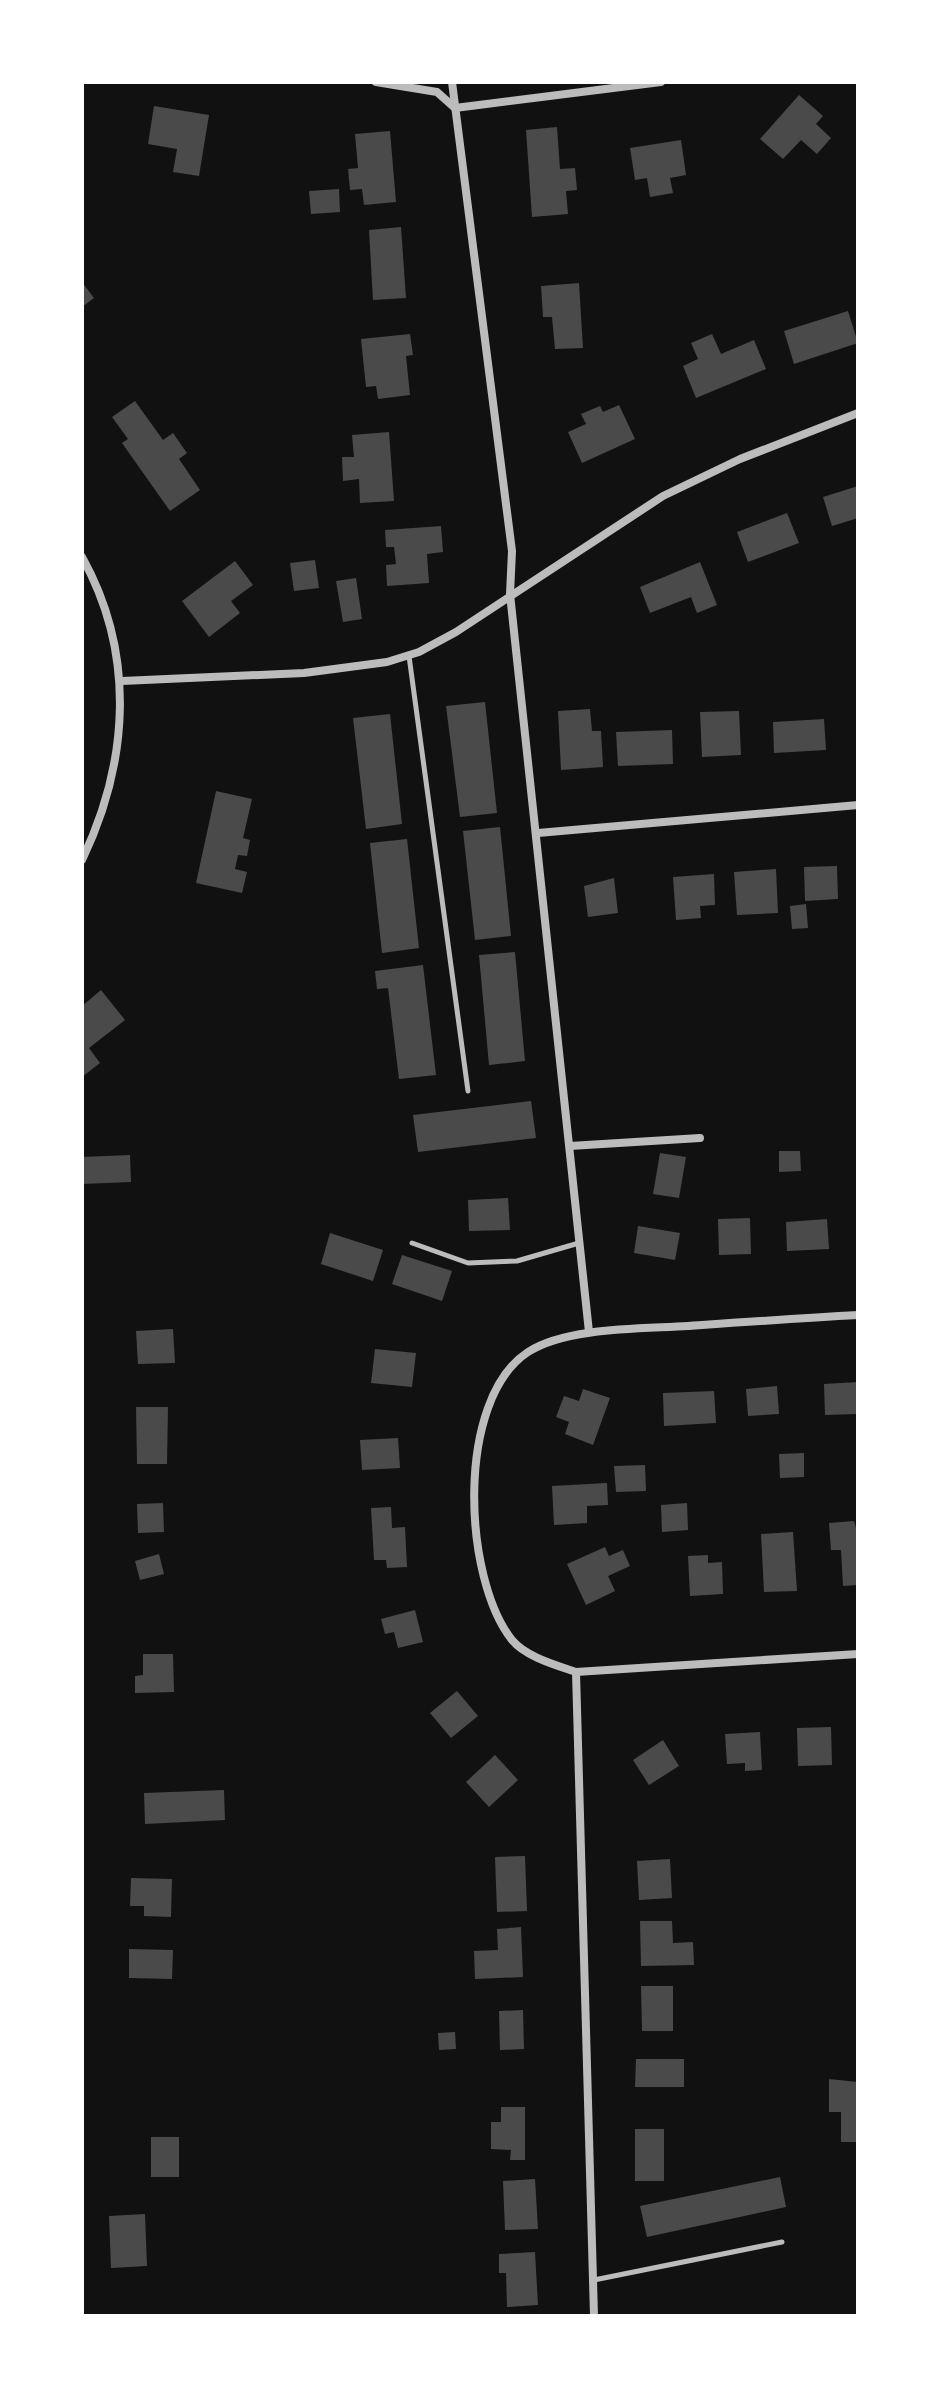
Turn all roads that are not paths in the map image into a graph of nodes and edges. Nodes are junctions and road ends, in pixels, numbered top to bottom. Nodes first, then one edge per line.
1 (376, 82) edge
2 (452, 82) edge
3 (661, 82) edge
4 (455, 108) junction
5 (858, 413) edge
6 (82, 557) edge
7 (510, 594) junction
8 (409, 655) junction
9 (122, 681) junction
10 (858, 805) edge
11 (538, 833) junction
12 (82, 860) edge
13 (468, 1091) dead end
14 (700, 1138) dead end
15 (570, 1146) junction
16 (412, 1243) dead end
17 (580, 1243) junction
18 (858, 1315) edge
19 (589, 1332) junction
20 (858, 1654) edge
21 (576, 1672) junction
22 (782, 2242) dead end
23 (593, 2280) junction
24 (594, 2316) edge

1 - 4 street
2 - 4 street
3 - 4 street
4 - 7 street
5 - 7 street
6 - 9 street
7 - 8 street
7 - 11 street
8 - 9 street
8 - 13 lane
9 - 12 street
10 - 11 street
11 - 15 street
14 - 15 street
15 - 17 street
16 - 17 lane
17 - 19 street
18 - 19 street
19 - 21 street
20 - 21 street
21 - 23 street
22 - 23 lane
23 - 24 street

